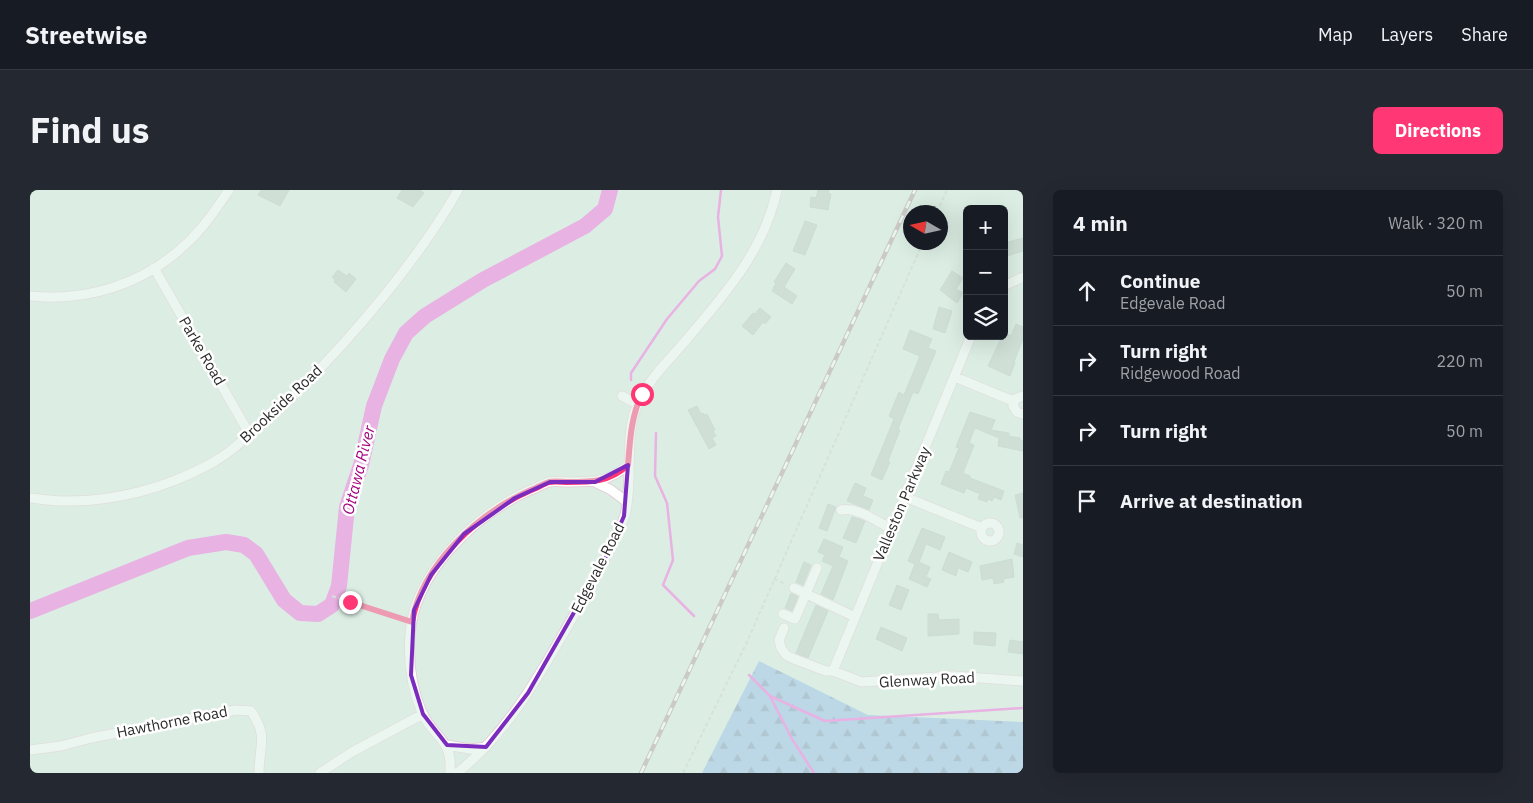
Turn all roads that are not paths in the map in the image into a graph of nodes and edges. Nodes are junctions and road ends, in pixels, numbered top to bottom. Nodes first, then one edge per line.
1 (229, 190) edge
2 (458, 190) edge
3 (778, 190) edge
4 (154, 268) junction
5 (1023, 277) edge
6 (1008, 284) edge
7 (30, 296) edge
8 (969, 340) edge
9 (955, 377) junction
10 (622, 396) dead end
11 (1023, 396) edge
12 (1014, 402) junction
13 (637, 404) junction
14 (1023, 414) edge
15 (250, 435) junction
16 (628, 465) junction
17 (595, 482) junction
18 (905, 497) junction
19 (30, 498) edge
20 (627, 502) junction
21 (841, 510) dead end
22 (982, 528) dead end
23 (892, 529) junction
24 (817, 568) dead end
25 (794, 588) road end
26 (806, 594) junction
27 (783, 614) dead end
28 (855, 617) junction
29 (784, 628) dead end
30 (833, 671) junction
31 (1023, 681) edge
32 (423, 714) junction
33 (447, 745) junction
34 (486, 747) junction
35 (30, 750) edge
36 (258, 773) edge
37 (320, 773) edge
38 (450, 773) edge
39 (457, 773) edge

1 - 4 street
2 - 15 street, Brookside Road
3 - 13 street, Edgevale Road
4 - 7 street
4 - 15 street, Parke Road
5 - 6 street
8 - 9 street, Valleston Parkway
9 - 12 street
9 - 18 street, Valleston Parkway
10 - 13 street
11 - 12 street
12 - 14 street
13 - 16 street, Edgevale Road
15 - 19 street, Brookside Road
16 - 17 street
16 - 20 street, Edgevale Road
17 - 20 street
17 - 32 street
18 - 22 street
18 - 23 street, Valleston Parkway
20 - 34 street, Edgevale Road
21 - 23 street
23 - 28 street, Valleston Parkway
24 - 26 street
25 - 26 street
26 - 27 street
26 - 28 street
28 - 30 street, Valleston Parkway
29 - 30 street, Glenway Road
30 - 31 street, Glenway Road
32 - 33 street
32 - 37 street
33 - 34 street
33 - 38 street
34 - 39 street, Edgevale Road
35 - 36 street, Hawthorne Road

